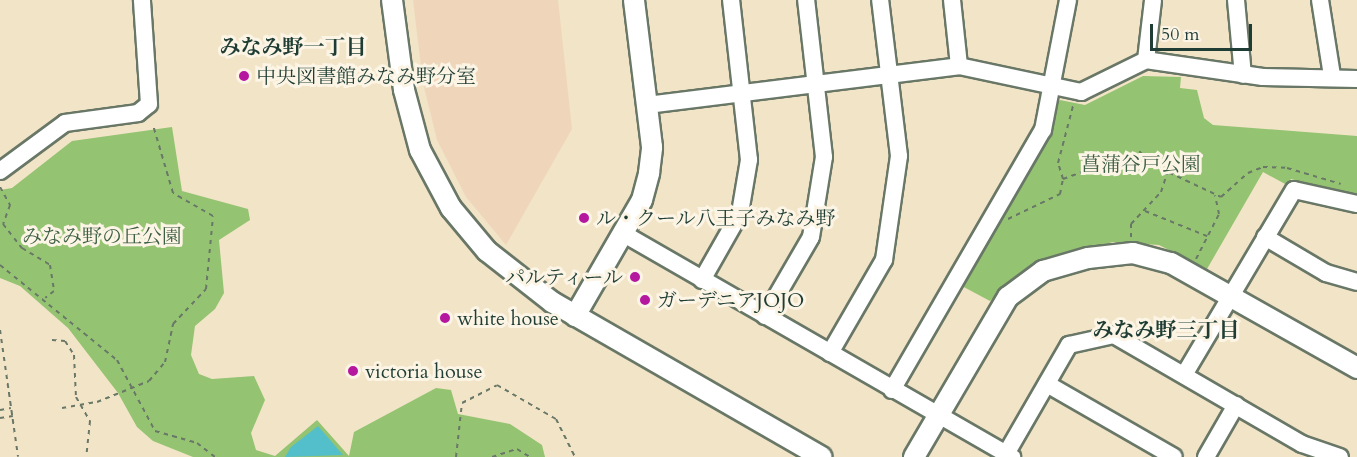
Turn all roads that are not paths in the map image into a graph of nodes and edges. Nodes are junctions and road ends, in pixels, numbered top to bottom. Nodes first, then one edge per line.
1 (142, 0) edge
2 (392, 0) edge
3 (634, 0) edge
4 (730, 0) edge
5 (806, 0) edge
6 (880, 0) edge
7 (952, 0) edge
8 (1068, 0) edge
9 (1153, 0) edge
10 (1236, 0) edge
11 (1320, 0) edge
12 (1146, 60) junction
13 (959, 66) junction
14 (1243, 75) junction
15 (890, 76) junction
16 (1332, 76) junction
17 (1357, 79) edge
18 (817, 85) junction
19 (1053, 85) junction
20 (743, 93) junction
21 (647, 105) junction
22 (0, 171) edge
23 (1357, 204) edge
24 (624, 234) junction
25 (1265, 237) junction
26 (702, 280) junction
27 (1357, 282) edge
28 (1229, 297) junction
29 (575, 316) junction
30 (765, 316) junction
31 (830, 353) junction
32 (1357, 368) edge
33 (1184, 375) junction
34 (1047, 384) junction
35 (892, 390) junction
36 (1236, 405) junction
37 (938, 417) junction
38 (1299, 451) edge
39 (1009, 455) edge
40 (822, 457) edge
41 (914, 457) edge
42 (1174, 457) edge
43 (1206, 457) edge
44 (1340, 457) edge

1 - 22 street
2 - 29 street
3 - 21 street
4 - 20 street
5 - 18 street
6 - 15 street
7 - 13 street
8 - 19 street
9 - 12 street
10 - 14 street
11 - 16 street
12 - 14 street
12 - 19 street
13 - 15 street
13 - 19 street
14 - 16 street
15 - 18 street
15 - 31 street
16 - 17 street
18 - 20 street
18 - 30 street
19 - 35 street
20 - 21 street
20 - 26 street
21 - 24 street
23 - 25 street
24 - 26 street
24 - 29 street
25 - 27 street
25 - 28 street
26 - 30 street
28 - 32 street
28 - 33 street
28 - 37 street
29 - 40 street
30 - 31 street
31 - 35 street
33 - 34 street
33 - 36 street
34 - 39 street
34 - 42 street
35 - 37 street
36 - 38 street
36 - 43 street
37 - 39 street
37 - 41 street
38 - 44 street

